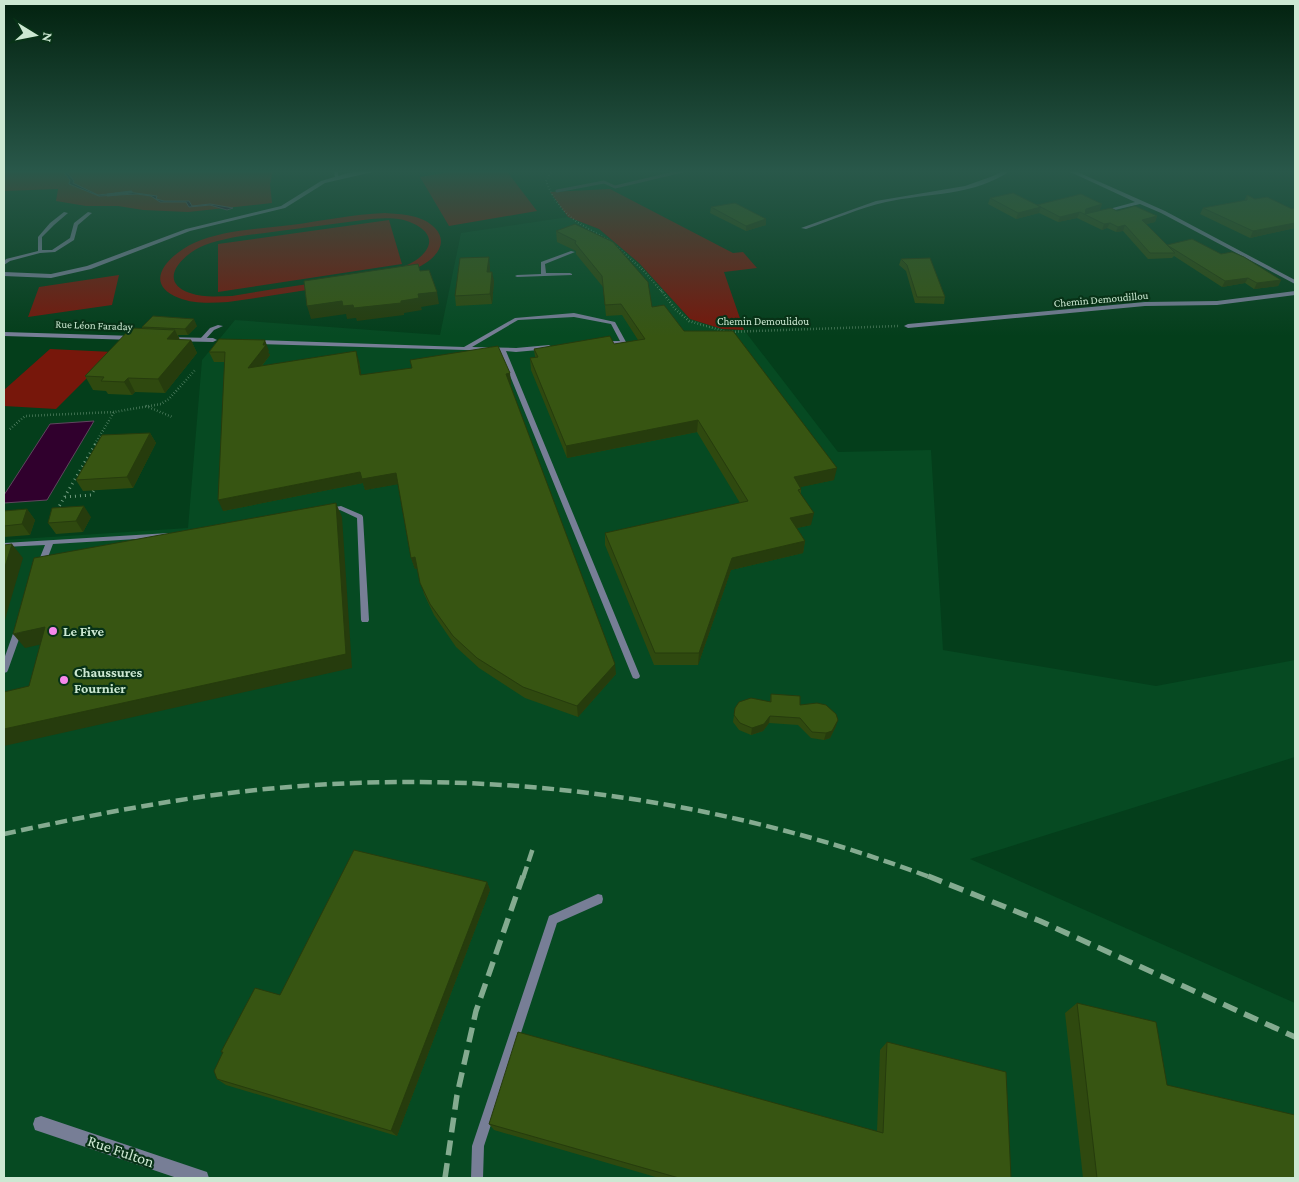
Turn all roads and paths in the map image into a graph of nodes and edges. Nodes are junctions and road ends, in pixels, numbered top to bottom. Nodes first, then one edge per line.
1 (51, 225) edge
2 (76, 225) edge
3 (209, 225) edge
4 (583, 225) edge
5 (812, 225) edge
6 (1186, 225) edge
7 (804, 228) dead end
8 (40, 252) junction
9 (573, 252) edge
10 (4, 264) edge
11 (4, 274) edge
12 (570, 274) dead end
13 (544, 275) junction
14 (517, 276) dead end
15 (1295, 282) edge
16 (1295, 293) edge
17 (220, 326) dead end
18 (908, 326) joint
19 (4, 334) edge
20 (144, 338) edge
21 (154, 338) edge
22 (202, 340) junction
23 (213, 340) joint
24 (222, 341) edge
25 (251, 342) edge
26 (594, 344) edge
27 (555, 347) edge
28 (466, 348) junction
29 (502, 349) junction
30 (195, 370) dead end
31 (146, 406) junction
32 (114, 412) junction
33 (172, 417) dead end
34 (10, 429) dead end
35 (85, 461) junction
36 (93, 461) edge
37 (94, 490) edge
38 (64, 498) junction
39 (322, 511) edge
40 (54, 515) edge
41 (173, 534) edge
42 (50, 542) junction
43 (4, 545) edge
44 (40, 570) edge
45 (23, 616) edge
46 (365, 620) dead end
47 (4, 670) edge
48 (636, 676) dead end
49 (598, 899) dead end
50 (41, 1124) dead end
51 (201, 1178) edge
52 (477, 1178) edge

1 - 8 lane
2 - 8 lane
3 - 11 street
4 - 18 path, Chemin Demoulidou
5 - 7 street
6 - 15 street
8 - 10 lane
9 - 13 lane
12 - 13 lane
13 - 14 lane
16 - 18 street, Chemin Demoudillou
17 - 22 lane
19 - 20 street, Rue Léon Faraday
21 - 22 street
22 - 23 street
23 - 24 lane
25 - 28 lane
26 - 28 lane
27 - 29 lane
28 - 29 lane
29 - 48 lane
30 - 31 path
31 - 32 path
31 - 33 path
32 - 34 path
32 - 35 path
35 - 36 path
35 - 38 path
37 - 38 path
38 - 40 path
39 - 46 lane
41 - 42 lane
42 - 43 lane
42 - 44 lane
45 - 47 lane
49 - 52 lane
50 - 51 street, Rue Fulton

